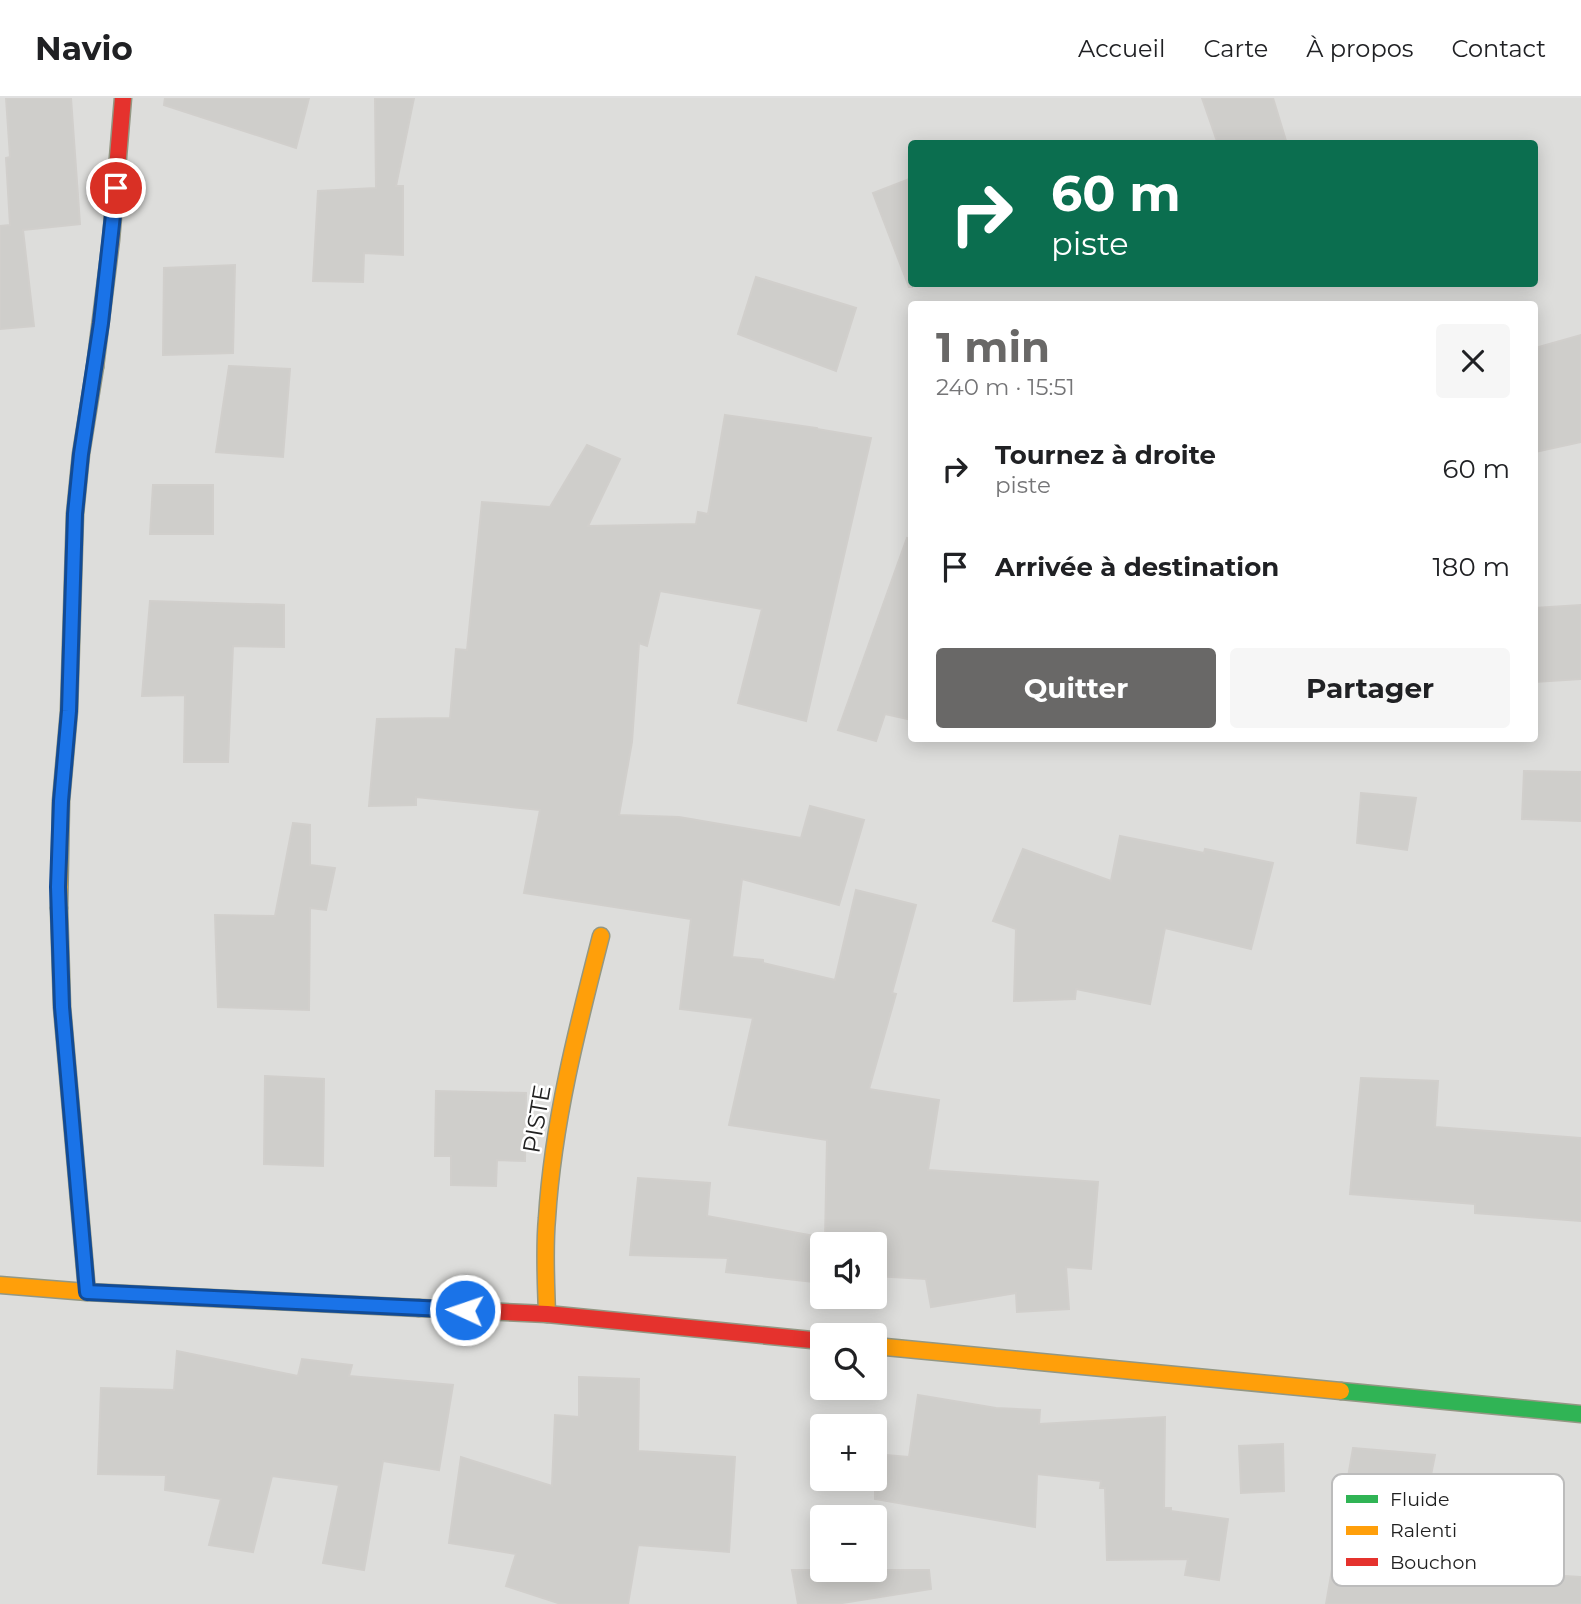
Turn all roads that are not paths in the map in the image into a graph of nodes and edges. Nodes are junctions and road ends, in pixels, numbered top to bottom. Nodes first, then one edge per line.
1 (123, 98) edge
2 (601, 936) dead end
3 (0, 1285) edge
4 (87, 1292) junction
5 (547, 1314) junction
6 (810, 1340) edge
7 (887, 1347) edge
8 (1581, 1415) edge

1 - 4 main road
2 - 5 main road, PISTE
3 - 4 main road
4 - 5 main road
5 - 6 main road
7 - 8 main road

